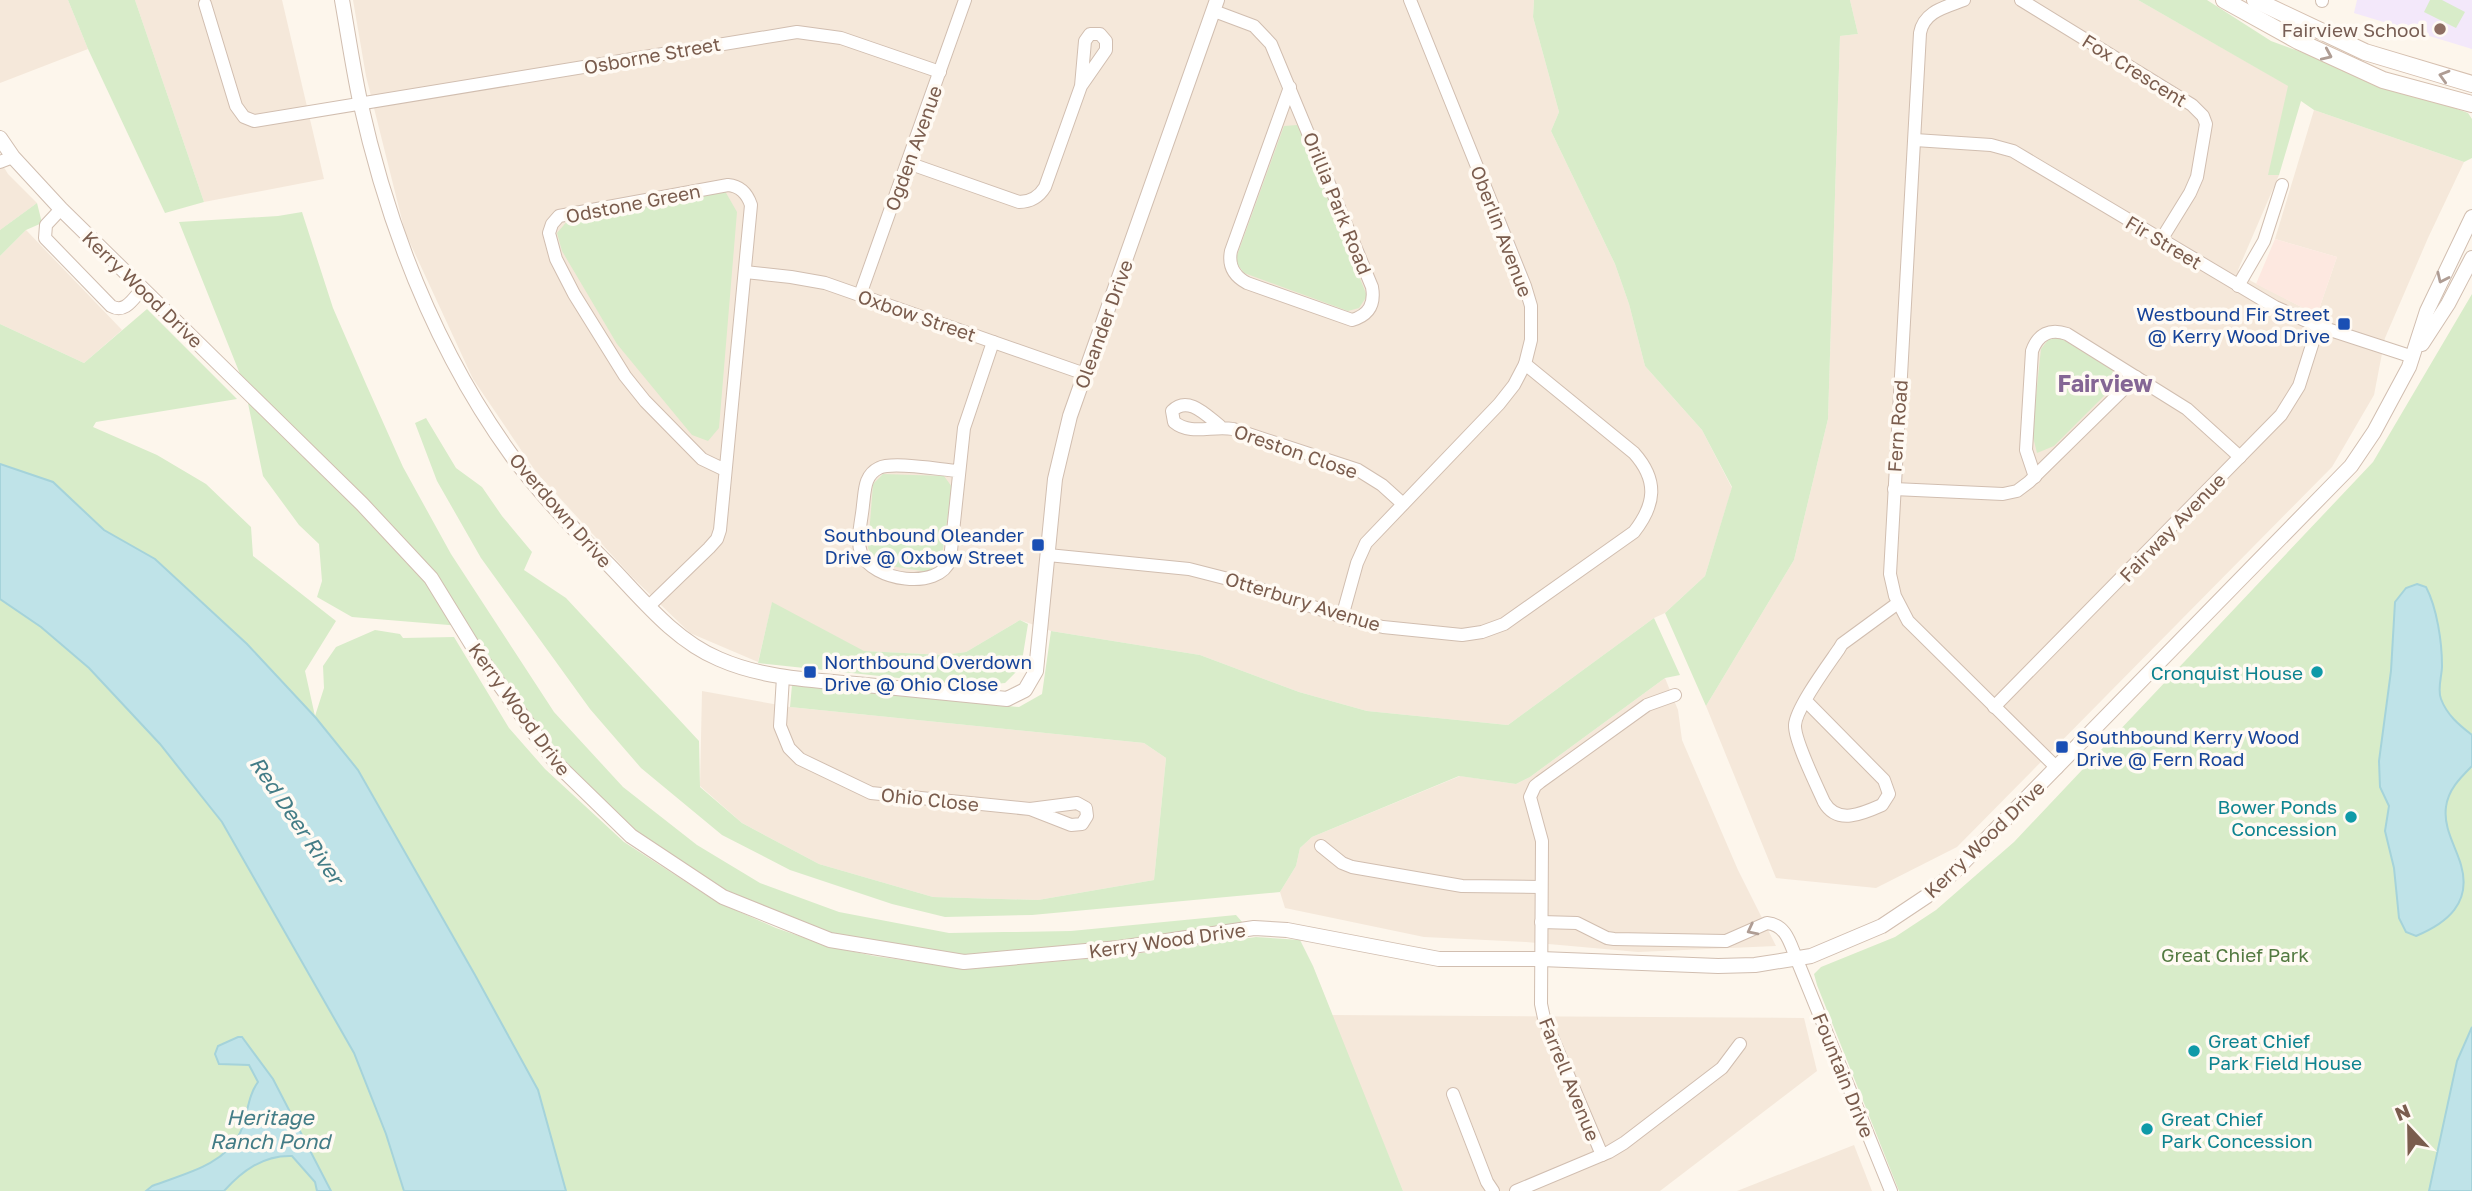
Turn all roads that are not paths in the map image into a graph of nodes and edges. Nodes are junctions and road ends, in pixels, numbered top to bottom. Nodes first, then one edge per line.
1 (342, 0) edge
2 (965, 0) edge
3 (1410, 0) edge
4 (1964, 0) edge
5 (2021, 0) edge
6 (2224, 0) edge
7 (2255, 0) edge
8 (205, 4) dead end
9 (1216, 5) edge
10 (940, 72) junction
11 (2472, 84) edge
12 (1081, 86) dead end
13 (1290, 87) junction
14 (361, 104) junction
15 (2470, 104) edge
16 (0, 138) edge
17 (1915, 141) junction
18 (6, 159) edge
19 (908, 163) junction
20 (2282, 185) dead end
21 (61, 209) junction
22 (2472, 216) edge
23 (2161, 240) junction
24 (2472, 258) edge
25 (745, 272) junction
26 (2238, 286) junction
27 (142, 289) junction
28 (860, 295) junction
29 (2318, 326) junction
30 (993, 342) junction
31 (2413, 357) junction
32 (1525, 364) junction
33 (1085, 374) junction
34 (2136, 377) junction
35 (1220, 426) dead end
36 (2239, 457) junction
37 (724, 470) junction
38 (959, 471) junction
39 (2035, 477) junction
40 (1894, 488) junction
41 (1403, 504) junction
42 (1048, 555) junction
43 (1898, 603) junction
44 (649, 607) junction
45 (1342, 617) junction
46 (1037, 659) joint
47 (783, 677) junction
48 (1675, 695) dead end
49 (1806, 701) junction
50 (1994, 707) junction
51 (2057, 768) junction
52 (1030, 809) dead end
53 (1321, 846) dead end
54 (1541, 887) junction
55 (1541, 922) junction
56 (1541, 959) junction
57 (1797, 960) junction
58 (1740, 1044) dead end
59 (1453, 1094) dead end
60 (1602, 1156) junction
61 (1493, 1191) edge
62 (1516, 1191) edge
63 (1891, 1191) edge

1 - 14 street, Overdown Drive
2 - 10 street, Ogden Avenue
3 - 32 street, Oberlin Avenue
4 - 17 street, Fern Road
5 - 23 street, Fox Crescent
6 -> 15 main road
11 -> 7 main road
8 - 14 street, Osborne Street
9 - 13 street, Orillia Park Road
9 - 33 street, Oleander Drive
10 - 14 street, Osborne Street
10 - 19 street, Ogden Avenue
12 - 19 street
13 - 13 street, Orillia Park Road
14 - 44 street, Overdown Drive
16 - 18 street, Kerry Wood Drive
17 - 23 street, Fir Street
17 - 40 street, Fern Road
18 - 21 street, Kerry Wood Drive
19 - 28 street, Ogden Avenue
20 - 26 street
21 - 27 street, Kerry Wood Drive
21 - 27 street
22 -> 31 street, Kerry Wood Drive
23 - 26 street, Fir Street
24 - 31 street, Kerry Wood Drive
25 - 28 street, Oxbow Street
25 - 37 street, Odstone Green
25 - 37 street, Odstone Green
26 - 29 street, Fir Street
27 - 56 street, Kerry Wood Drive
28 - 30 street, Oxbow Street
29 - 31 street, Fir Street
29 - 36 street, Fairway Avenue
30 - 33 street, Oxbow Street
30 - 38 street
31 - 51 street, Kerry Wood Drive
32 - 41 street, Oberlin Avenue
32 - 45 street, Otterbury Avenue
33 - 42 street, Oleander Drive
34 - 36 street
34 - 39 street
34 - 39 street
35 - 41 street, Oreston Close
36 - 50 street, Fairway Avenue
37 - 44 street, Odstone Green
38 - 38 street
39 - 40 street
40 - 43 street, Fern Road
41 - 45 street, Oberlin Avenue
42 - 45 street, Otterbury Avenue
42 - 46 street, Oleander Drive
43 - 49 street
43 - 50 street, Fern Road
44 - 47 street, Overdown Drive
46 - 47 street, Overdown Drive
47 - 52 street, Ohio Close
48 - 54 street, Farrell Avenue
49 - 49 street
50 - 51 street, Fern Road
51 - 57 street, Kerry Wood Drive
53 - 54 street
54 - 55 street, Farrell Avenue
55 - 56 street, Farrell Avenue
57 -> 55 street, Fountain Drive
56 - 57 street, Kerry Wood Drive
56 - 60 street, Farrell Avenue
57 - 63 street, Fountain Drive
58 - 60 street
59 - 61 street
60 - 62 street

